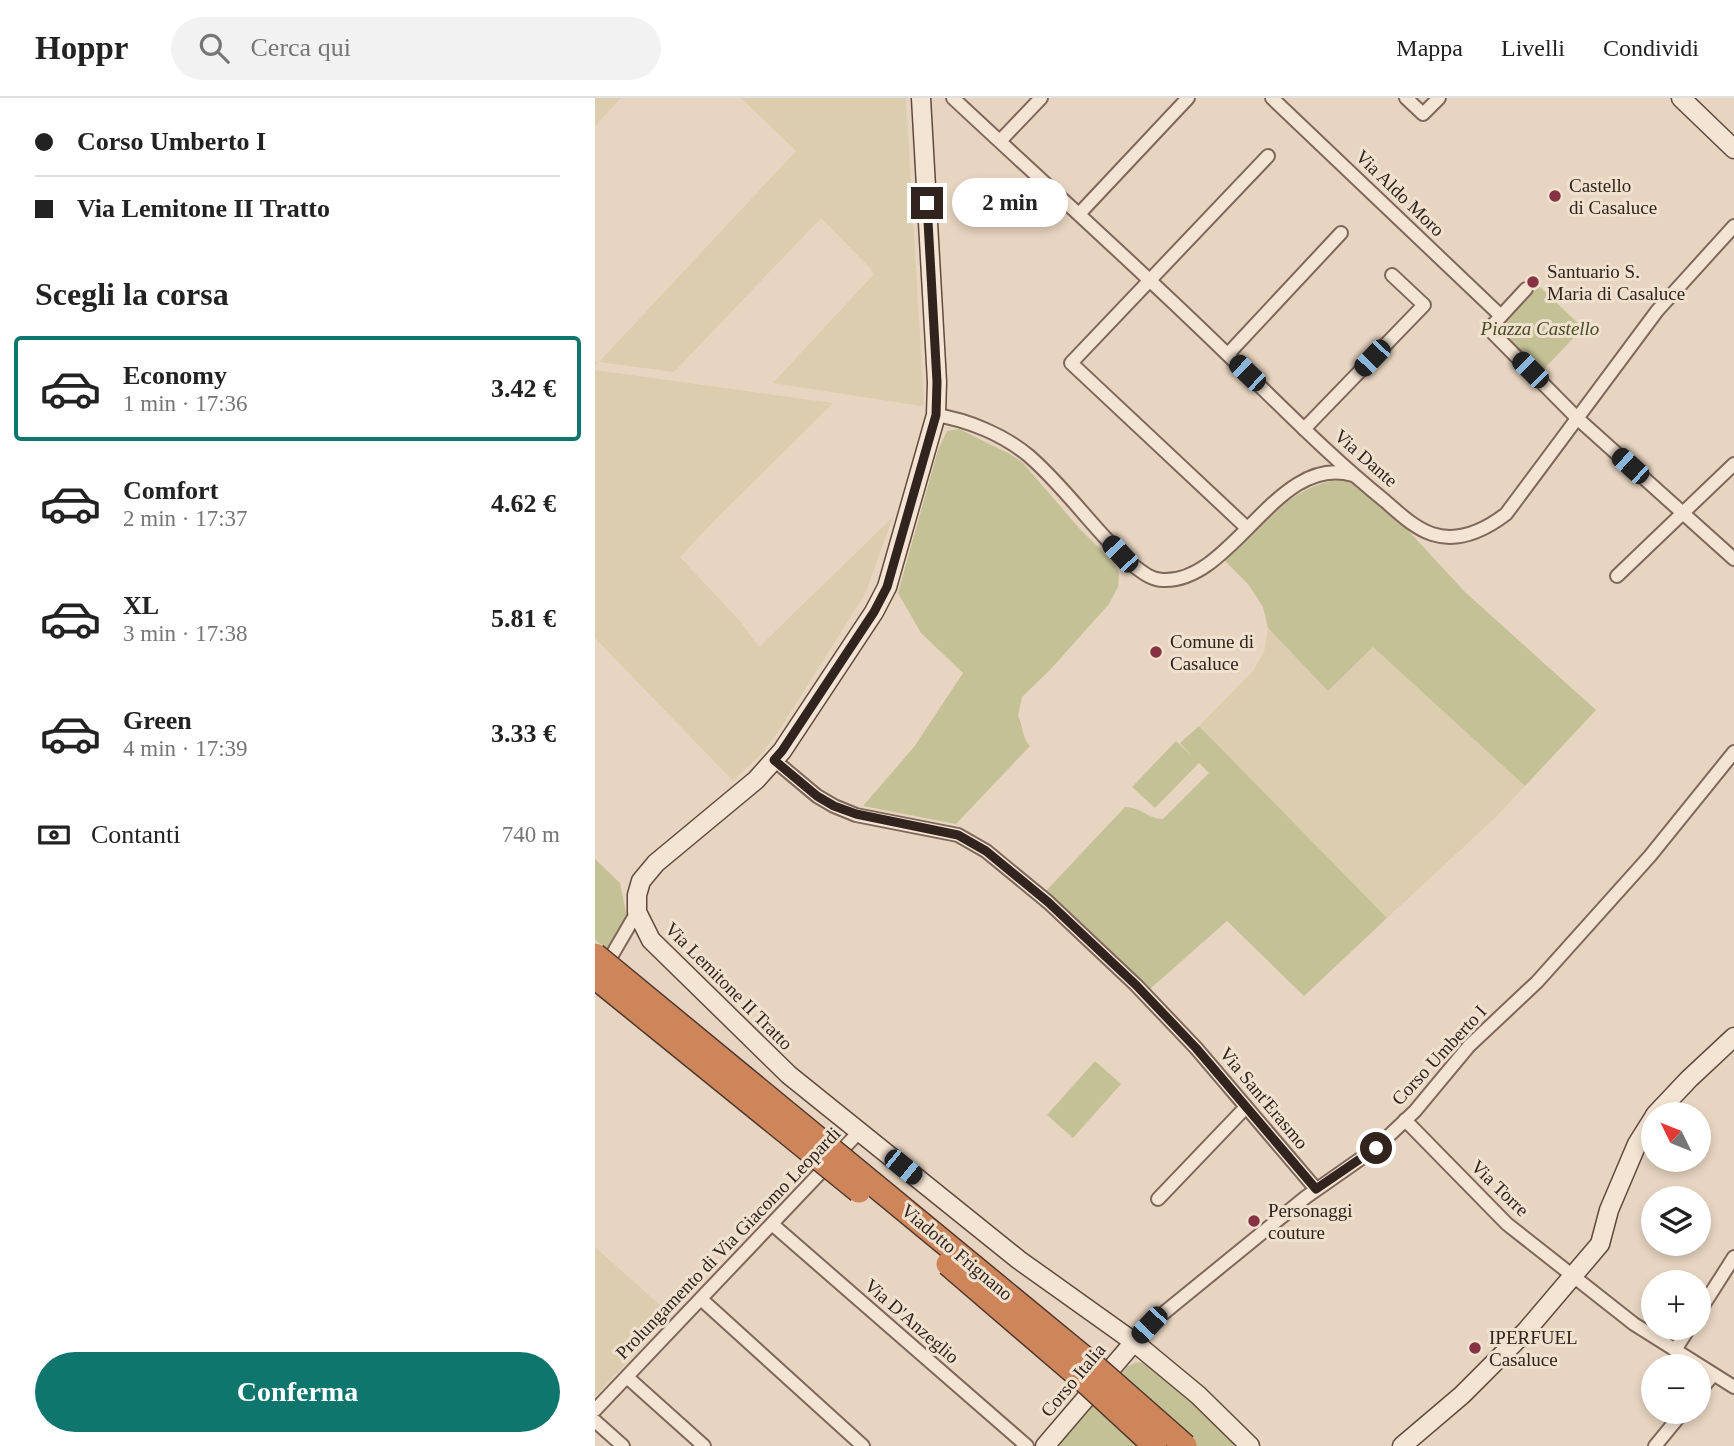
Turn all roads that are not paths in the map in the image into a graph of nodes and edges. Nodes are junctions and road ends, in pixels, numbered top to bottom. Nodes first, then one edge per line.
1 (921, 98) edge
2 (953, 98) edge
3 (1041, 98) edge
4 (1188, 98) edge
5 (1272, 98) edge
6 (1406, 98) edge
7 (1439, 98) edge
8 (1681, 98) edge
9 (1000, 141) junction
10 (1734, 149) edge
11 (1268, 156) dead end
12 (1079, 214) junction
13 (1734, 226) edge
14 (1341, 233) dead end
15 (1392, 275) dead end
16 (1149, 280) junction
17 (1527, 289) dead end
18 (1501, 316) junction
19 (1228, 354) junction
20 (936, 415) junction
21 (1577, 418) junction
22 (1304, 429) junction
23 (1734, 464) edge
24 (1354, 476) junction
25 (1683, 514) junction
26 (1247, 528) junction
27 (1734, 559) edge
28 (1617, 576) dead end
29 (1734, 752) edge
30 (774, 760) junction
31 (637, 912) junction
32 (603, 955) edge
33 (595, 977) edge
34 (1734, 1037) edge
35 (1668, 1102) edge
36 (1246, 1107) junction
37 (1405, 1120) junction
38 (859, 1132) junction
39 (1641, 1138) edge
40 (1316, 1189) junction
41 (1158, 1199) dead end
42 (772, 1224) junction
43 (1734, 1257) edge
44 (1574, 1277) junction
45 (1711, 1292) edge
46 (701, 1299) junction
47 (1681, 1340) edge
48 (1133, 1342) junction
49 (1675, 1350) junction
50 (1713, 1375) junction
51 (627, 1377) junction
52 (1711, 1377) edge
53 (1734, 1387) edge
54 (595, 1410) edge
55 (595, 1422) edge
56 (1673, 1424) edge
57 (623, 1446) edge
58 (704, 1446) edge
59 (863, 1446) edge
60 (1027, 1446) edge
61 (1045, 1446) edge
62 (1155, 1446) edge
63 (1185, 1446) edge
64 (1250, 1446) edge
65 (1402, 1446) edge
66 (1655, 1446) edge

1 - 20 street
2 - 9 street, Via Dante
3 - 9 street
4 - 12 street
5 - 18 street, Via Aldo Moro
6 - 7 street
8 - 10 street
9 - 12 street, Via Dante
11 - 16 street
12 - 16 street, Via Dante
13 - 21 street, Via Dante
14 - 19 street
15 - 22 street
16 - 19 street, Via Dante
16 - 26 street
17 - 18 street
18 - 21 street
19 - 22 street, Via Dante
20 - 26 street
20 - 30 street
21 - 24 street, Via Dante
21 - 25 street
22 - 24 street, Via Dante
23 - 25 street
24 - 26 street
25 - 27 street
25 - 28 street
29 - 37 street, Corso Umberto I
30 - 31 street
30 - 36 street, Via Sant'Erasmo
31 - 32 street
31 - 38 street, Via Lemitone II Tratto
32 - 63 highway, Viadotto Frignano, bridge
33 - 62 highway, Viadotto Frignano, bridge
34 - 35 street
36 - 40 street, Via Sant'Erasmo
36 - 41 street
37 - 40 street, Corso Umberto I
37 - 44 street, Via Torre
38 - 42 street, Prolungamento di Via Giacomo Leopardi
38 - 48 street, Via Lemitone II Tratto
39 - 44 street
40 - 48 street, Corso Umberto I
42 - 46 street, Prolungamento di Via Giacomo Leopardi
42 - 60 street, Via D'Anzeglio
43 - 45 street
44 - 49 street, Via Torre
44 - 65 street
46 - 51 street, Prolungamento di Via Giacomo Leopardi
46 - 59 street
47 - 49 street
48 - 61 street, Corso Italia
48 - 64 street, Via Lemitone II Tratto
49 - 50 street, Via Torre
50 - 52 street
50 - 53 street, Via Torre
51 - 54 street, Prolungamento di Via Giacomo Leopardi
51 - 58 street
55 - 57 street
56 - 66 street

